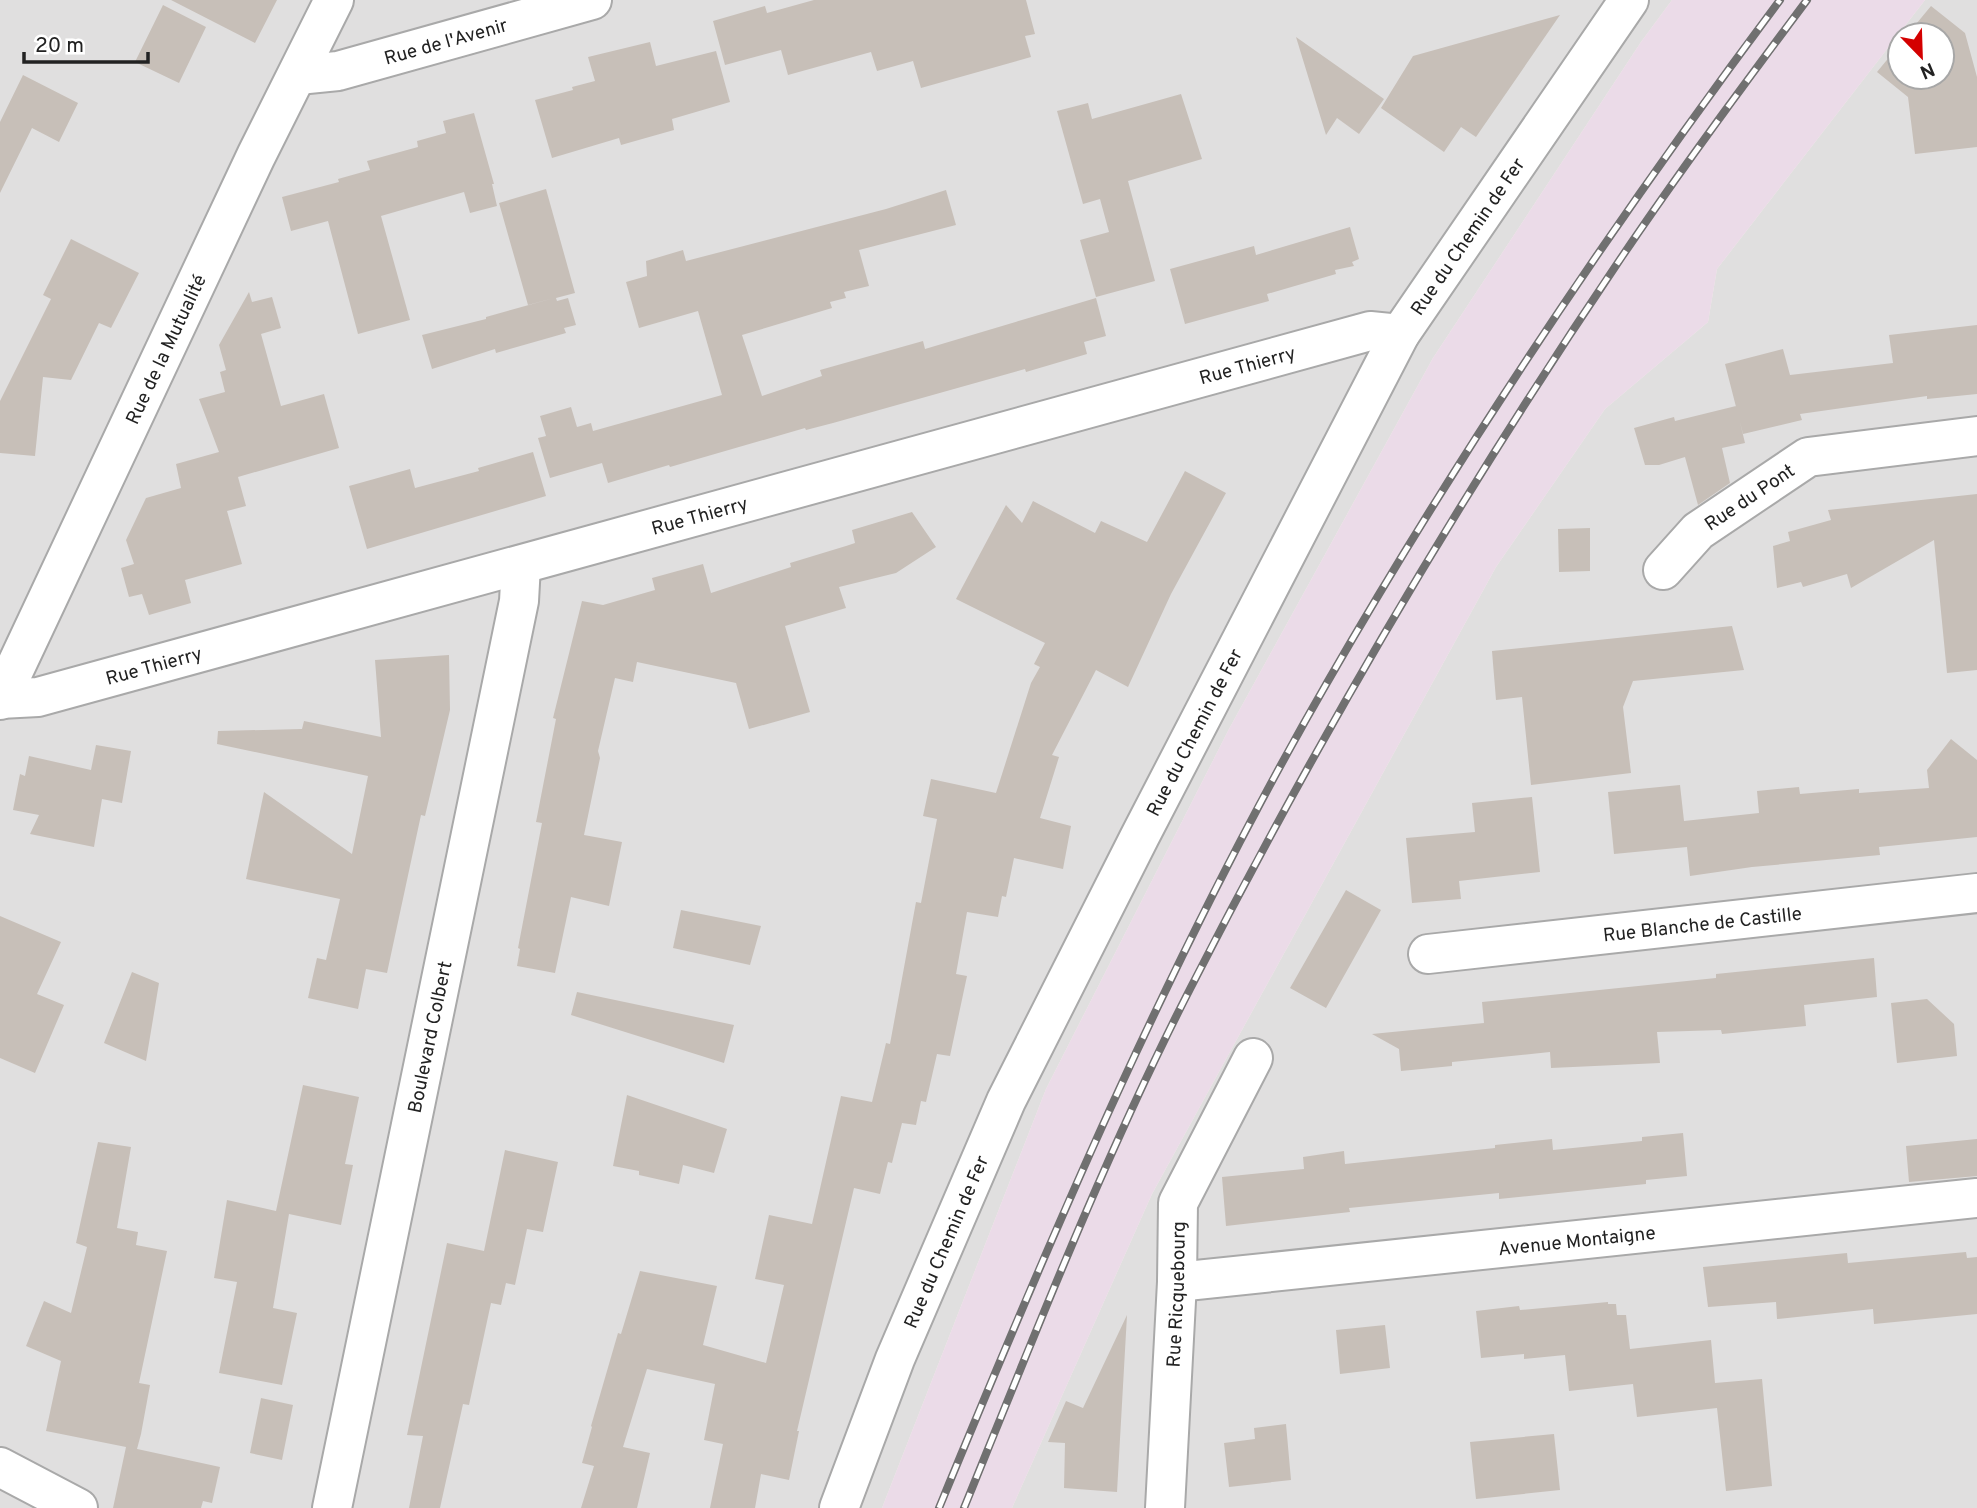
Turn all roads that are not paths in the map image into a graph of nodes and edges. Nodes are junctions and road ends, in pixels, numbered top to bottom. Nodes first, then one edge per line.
1 (334, 0) edge
2 (592, 0) edge
3 (1629, 0) edge
4 (298, 75) junction
5 (1400, 334) junction
6 (1977, 436) edge
7 (522, 565) junction
8 (1663, 570) dead end
9 (0, 700) edge
10 (1977, 893) edge
11 (1428, 954) dead end
12 (1253, 1058) dead end
13 (1977, 1198) edge
14 (1177, 1282) junction
15 (0, 1467) edge
16 (78, 1508) edge
17 (332, 1508) edge
18 (839, 1508) edge
19 (1165, 1508) edge

1 - 4 street, Rue de la Mutualité
2 - 4 street, Rue de l'Avenir
3 - 5 street, Rue du Chemin de Fer
4 - 9 street, Rue de la Mutualité
5 - 7 street, Rue Thierry
5 - 18 street, Rue du Chemin de Fer
6 - 8 street, Rue du Pont
7 - 9 street, Rue Thierry
7 - 17 street, Boulevard Colbert
10 - 11 street, Rue Blanche de Castille
12 - 14 street, Rue Ricquebourg
13 - 14 street, Avenue Montaigne
14 - 19 street, Rue Ricquebourg
15 - 16 street

